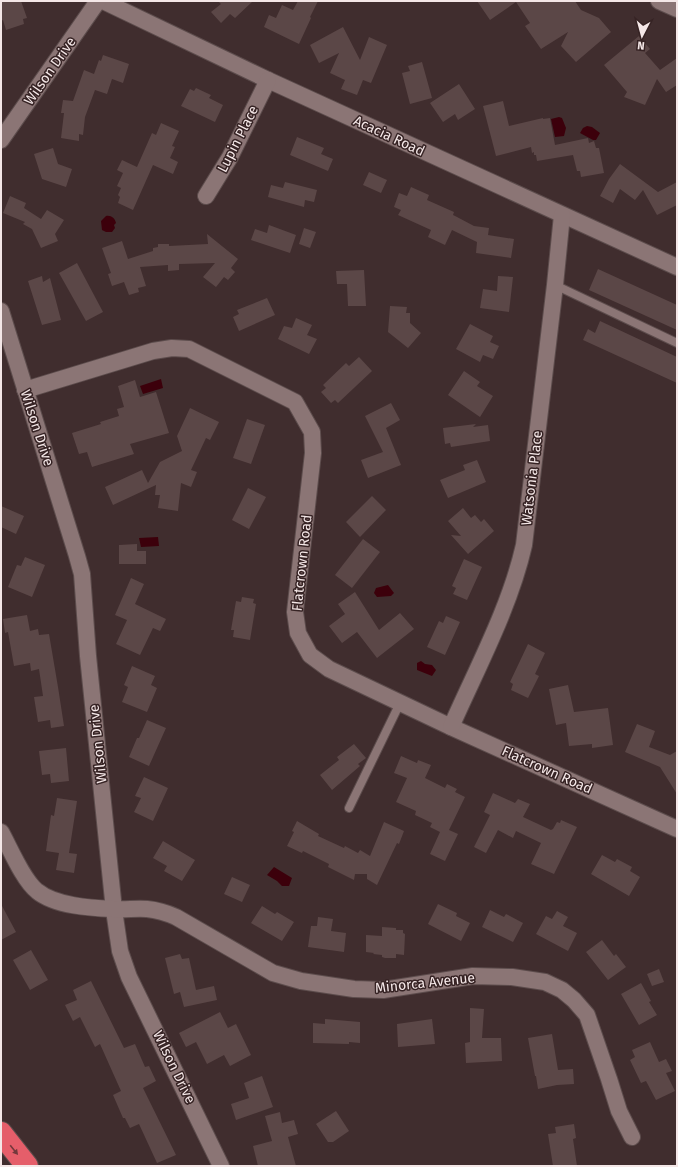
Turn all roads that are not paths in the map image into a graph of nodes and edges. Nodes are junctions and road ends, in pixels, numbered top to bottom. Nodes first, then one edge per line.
1 (98, 1) edge
2 (103, 1) edge
3 (659, 1) edge
4 (677, 9) edge
5 (268, 80) junction
6 (1, 140) edge
7 (206, 196) dead end
8 (562, 215) junction
9 (677, 267) edge
10 (555, 285) junction
11 (1, 311) edge
12 (677, 343) edge
13 (25, 390) junction
14 (400, 703) junction
15 (451, 727) junction
16 (349, 808) dead end
17 (677, 829) edge
18 (1, 832) edge
19 (114, 910) junction
20 (1, 1133) edge
21 (632, 1137) dead end
22 (27, 1166) edge
23 (221, 1166) edge

1 - 6 street, Wilson Drive
2 - 5 street, Acacia Road
3 - 4 street
5 - 7 street, Lupin Place
5 - 8 street, Acacia Road
8 - 9 street, Acacia Road
8 - 10 street, Watsonia Place
10 - 12 lane
10 - 15 street, Watsonia Place
11 - 13 street, Wilson Drive
13 - 14 street, Flatcrown Road
13 - 19 street, Wilson Drive
14 - 15 street, Flatcrown Road
14 - 16 lane
15 - 17 street, Flatcrown Road
18 - 19 street, Minorca Avenue
19 - 21 street, Minorca Avenue
19 - 23 street, Wilson Drive
20 -> 22 highway

